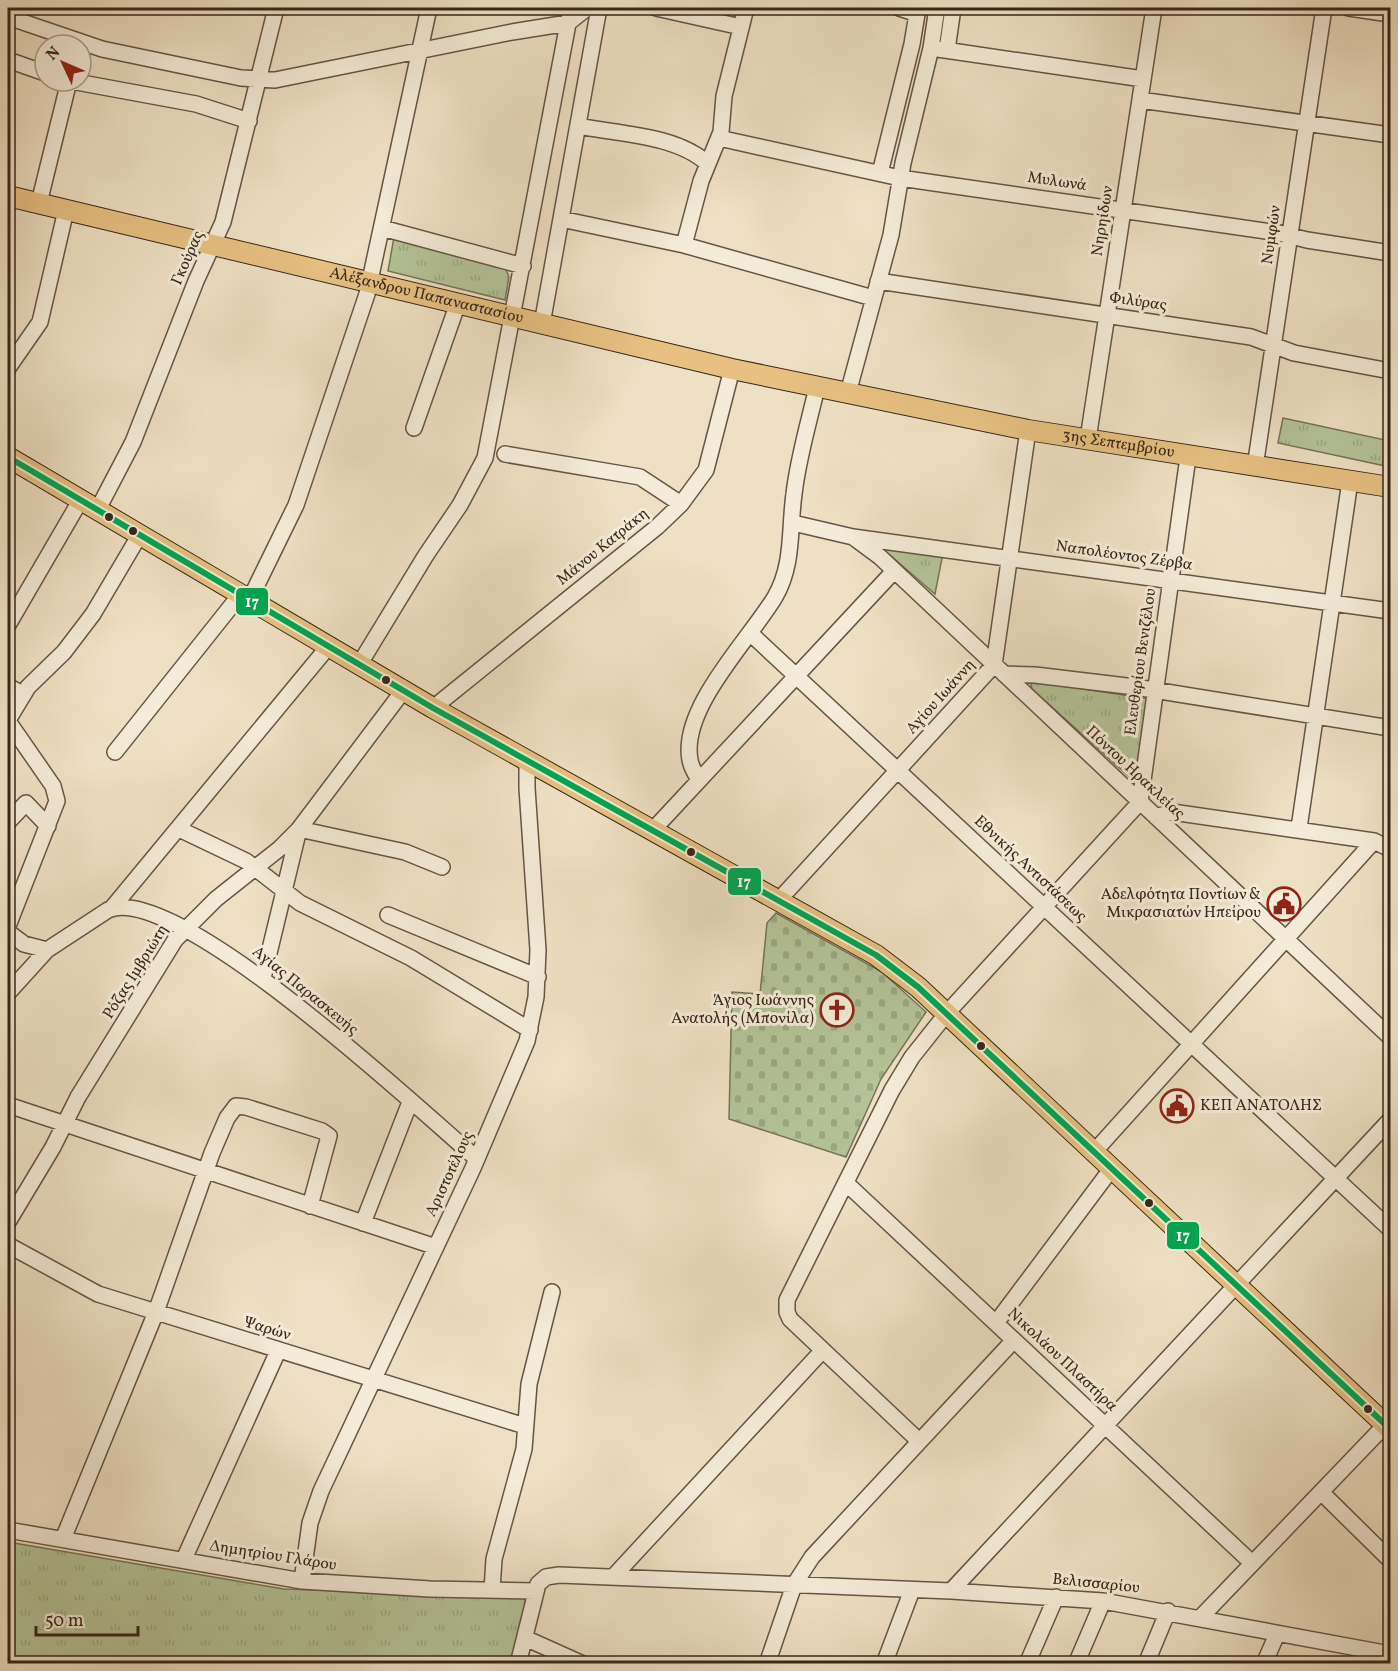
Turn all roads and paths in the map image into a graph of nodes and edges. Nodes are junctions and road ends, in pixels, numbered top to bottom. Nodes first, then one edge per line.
1 (276, 8) edge
2 (429, 8) edge
3 (571, 8) edge
4 (587, 8) edge
5 (599, 8) edge
6 (656, 8) edge
7 (746, 8) edge
8 (899, 8) edge
9 (938, 8) edge
10 (953, 8) edge
11 (1154, 8) edge
12 (1324, 8) edge
13 (1349, 8) edge
14 (918, 11) edge
15 (1390, 14) edge
16 (8, 17) edge
17 (568, 23) junction
18 (741, 27) junction
19 (50, 33) edge
20 (93, 47) edge
21 (420, 50) junction
22 (939, 50) junction
23 (8, 60) edge
24 (33, 69) edge
25 (1143, 79) junction
26 (259, 80) junction
27 (93, 85) edge
28 (67, 93) edge
29 (1140, 100) junction
30 (249, 121) junction
31 (1306, 123) junction
32 (578, 126) junction
33 (1390, 135) edge
34 (719, 138) junction
35 (708, 164) junction
36 (880, 173) junction
37 (900, 178) junction
38 (8, 196) edge
39 (39, 203) junction
40 (1123, 209) junction
41 (66, 210) junction
42 (561, 219) junction
43 (382, 228) junction
44 (1290, 235) junction
45 (214, 244) junction
46 (684, 245) junction
47 (1390, 253) edge
48 (523, 266) junction
49 (370, 281) junction
50 (878, 281) junction
51 (873, 298) junction
52 (458, 303) junction
53 (513, 316) junction
54 (1107, 316) junction
55 (542, 324) junction
56 (1273, 346) junction
57 (8, 368) edge
58 (732, 369) junction
59 (1390, 371) edge
60 (817, 387) junction
61 (848, 393) junction
62 (414, 428) dead end
63 (1028, 430) junction
64 (1088, 439) junction
65 (505, 454) dead end
66 (8, 457) edge
67 (1188, 457) junction
68 (1254, 467) junction
69 (1350, 481) junction
70 (1390, 487) edge
71 (681, 504) junction
72 (88, 506) junction
73 (793, 523) junction
74 (139, 536) junction
75 (853, 537) junction
76 (1010, 558) junction
77 (894, 571) junction
78 (1171, 580) junction
79 (244, 598) junction
80 (1332, 603) junction
81 (1390, 611) edge
82 (8, 625) edge
83 (750, 633) junction
84 (328, 647) junction
85 (359, 665) junction
86 (999, 670) junction
87 (796, 676) junction
88 (8, 686) edge
89 (403, 691) junction
90 (1155, 691) junction
91 (22, 694) junction
92 (433, 708) junction
93 (1317, 717) junction
94 (8, 721) edge
95 (1390, 728) edge
96 (115, 752) dead end
97 (527, 762) junction
98 (898, 771) junction
99 (699, 780) junction
100 (1140, 802) junction
101 (1156, 817) junction
102 (8, 822) edge
103 (48, 826) junction
104 (1299, 828) junction
105 (179, 829) junction
106 (299, 829) junction
107 (652, 831) junction
108 (1374, 841) junction
109 (1390, 847) edge
110 (255, 867) junction
111 (442, 867) dead end
112 (284, 893) junction
113 (778, 901) junction
114 (1044, 906) junction
115 (112, 908) junction
116 (388, 915) dead end
117 (8, 926) edge
118 (184, 928) junction
119 (8, 932) edge
120 (1286, 939) junction
121 (47, 950) junction
122 (538, 976) junction
123 (263, 978) junction
124 (8, 993) edge
125 (947, 1013) junction
126 (530, 1030) junction
127 (1390, 1037) edge
128 (1191, 1044) junction
129 (410, 1102) junction
130 (8, 1105) edge
131 (1390, 1120) edge
132 (64, 1126) junction
133 (1094, 1152) junction
134 (477, 1159) junction
135 (1112, 1168) junction
136 (205, 1172) junction
137 (1337, 1179) junction
138 (846, 1183) junction
139 (310, 1206) junction
140 (8, 1222) edge
141 (363, 1223) junction
142 (1390, 1229) edge
143 (8, 1245) edge
144 (436, 1247) junction
145 (1238, 1286) junction
146 (552, 1292) dead end
147 (156, 1312) junction
148 (996, 1323) junction
149 (1014, 1340) junction
150 (823, 1350) junction
151 (278, 1351) junction
152 (372, 1380) junction
153 (1389, 1424) edge
154 (525, 1426) junction
155 (1106, 1426) junction
156 (919, 1441) junction
157 (1321, 1492) junction
158 (8, 1530) edge
159 (63, 1539) junction
160 (184, 1559) junction
161 (1390, 1560) edge
162 (1252, 1563) junction
163 (614, 1577) junction
164 (302, 1581) junction
165 (794, 1585) junction
166 (492, 1590) junction
167 (912, 1590) junction
168 (536, 1591) junction
169 (951, 1591) junction
170 (1056, 1597) junction
171 (1103, 1601) junction
172 (1168, 1611) junction
173 (1201, 1617) junction
174 (1277, 1634) junction
175 (525, 1638) junction
176 (1390, 1654) edge
177 (518, 1664) edge
178 (583, 1664) edge
179 (767, 1664) edge
180 (884, 1664) edge
181 (1027, 1664) edge
182 (1076, 1664) edge
183 (1146, 1664) edge
184 (1264, 1664) edge

1 - 26 street, Γκούρας
2 - 21 street
3 - 17 street
4 - 17 street
5 - 32 street
6 - 18 street
7 - 18 street
8 - 14 street
9 - 22 street
10 - 22 street
11 - 25 street, Νηρηίδων
12 - 31 street, Νυμφών
13 - 15 street
14 - 36 street
16 - 19 street
17 - 21 street
17 - 48 street
18 - 34 street
20 - 26 street
21 - 26 street
21 - 43 street
22 - 25 street
22 - 37 street
23 - 24 street
25 - 29 street, Νηρηίδων
26 - 30 street, Γκούρας
27 - 30 street
28 - 39 street
29 - 31 street
29 - 40 street, Νηρηίδων
30 - 45 street, Γκούρας
31 - 33 street
31 - 44 street, Νυμφών
32 - 35 street
32 - 42 street
34 - 35 street
34 - 36 street, Μυλωνά
35 - 46 street
36 - 37 street, Μυλωνά
37 - 40 street, Μυλωνά
37 - 50 street
38 - 39 main road, Αλέξανδρου Παπαναστασίου
39 - 41 main road, Αλέξανδρου Παπαναστασίου
40 - 44 street, Μυλωνά
40 - 54 street, Νηρηίδων
41 - 45 main road, Αλέξανδρου Παπαναστασίου
41 - 57 street
42 - 46 street
42 - 55 street
43 - 48 street
43 - 49 street
44 - 47 street, Μυλωνά
44 - 56 street, Νυμφών
45 - 49 main road, Αλέξανδρου Παπαναστασίου
45 - 72 street, Γκούρας
46 - 51 street
48 - 53 street
49 - 52 main road, Αλέξανδρου Παπαναστασίου
49 - 79 street
50 - 51 street
50 - 54 street, Φιλύρας
51 - 61 street
52 - 53 main road, Αλέξανδρου Παπαναστασίου
52 - 62 street
53 - 55 main road, Αλέξανδρου Παπαναστασίου
53 - 85 street
54 - 56 street, Φιλύρας
54 - 64 street, Νηρηίδων
55 - 58 main road, Αλέξανδρου Παπαναστασίου
56 - 59 street, Φιλύρας
56 - 68 street, Νυμφών
58 - 60 main road, Αλέξανδρου Παπαναστασίου
58 - 71 street, Μάνου Κατράκη
60 - 61 main road, Αλέξανδρου Παπαναστασίου
60 - 73 street
61 - 63 main road, 3ης Σεπτεμβρίου
63 - 64 main road, 3ης Σεπτεμβρίου
63 - 76 street, Αγίου Ιωάννη
64 - 67 main road, 3ης Σεπτεμβρίου
65 - 71 street
66 - 72 main road
67 - 68 main road, 3ης Σεπτεμβρίου
67 - 78 street, Ελευθερίου Βενιζέλου
68 - 69 main road, 3ης Σεπτεμβρίου
69 - 70 main road, 3ης Σεπτεμβρίου
69 - 80 street
71 - 92 street, Μάνου Κατράκη
72 - 74 main road
72 - 82 street, Γκούρας
73 - 75 street, Ναπολέοντος Ζέρβα
73 - 83 street
74 - 79 main road
74 - 91 street
75 - 76 street, Ναπολέοντος Ζέρβα
75 - 77 street, Πόντου Ηρακλείας
76 - 78 street, Ναπολέοντος Ζέρβα
76 - 86 street, Αγίου Ιωάννη
77 - 86 street, Πόντου Ηρακλείας
77 - 87 street
78 - 80 street, Ναπολέοντος Ζέρβα
78 - 90 street, Ελευθερίου Βενιζέλου
79 - 84 main road
79 - 96 street
80 - 81 street, Ναπολέοντος Ζέρβα
80 - 93 street
83 - 87 street, Εθνικής Αντιστάσεως
83 - 99 street
84 - 85 main road
84 - 105 street
85 - 89 main road
86 - 90 street
86 - 98 street, Αγίου Ιωάννη
86 - 100 street, Πόντου Ηρακλείας
87 - 98 street, Εθνικής Αντιστάσεως
87 - 99 street
88 - 91 street
89 - 92 main road
89 - 106 street, Ρόζας Ιμβριώτη
90 - 93 street
90 - 100 street, Ελευθερίου Βενιζέλου
91 - 94 street
92 - 97 main road
93 - 95 street
93 - 104 street
94 - 103 street
97 - 107 main road
97 - 122 street, Αριστοτέλους
98 - 113 street, Αγίου Ιωάννη
98 - 114 street, Εθνικής Αντιστάσεως
99 - 107 street
100 - 101 street, Πόντου Ηρακλείας
100 - 114 street
101 - 104 street
101 - 120 street, Πόντου Ηρακλείας
102 - 103 street
103 - 117 street
104 - 108 street
105 - 110 street
105 - 115 street
106 - 110 street, Ρόζας Ιμβριώτη
106 - 111 street
106 - 112 street
107 - 113 main road
108 - 109 street
108 - 120 street
110 - 112 street
110 - 118 street, Ρόζας Ιμβριώτη
112 - 123 street
112 - 126 street
113 - 125 main road
114 - 125 street
114 - 128 street, Εθνικής Αντιστάσεως
115 - 118 street, Αγίας Παρασκευής
115 - 121 street
116 - 122 street
118 - 123 street, Αγίας Παρασκευής
118 - 132 street, Ρόζας Ιμβριώτη
119 - 121 street
120 - 127 street, Πόντου Ηρακλείας
120 - 128 street
121 - 124 street
122 - 126 street, Αριστοτέλους
123 - 129 street, Αγίας Παρασκευής
125 - 133 main road
125 - 138 street
126 - 134 street, Αριστοτέλους
128 - 133 street
128 - 137 street, Εθνικής Αντιστάσεως
129 - 134 street, Αγίας Παρασκευής
129 - 141 street
130 - 132 street
131 - 137 street
132 - 136 street
132 - 140 street, Ρόζας Ιμβριώτη
133 - 135 main road
134 - 144 street, Αριστοτέλους
135 - 145 main road
135 - 148 street
136 - 139 street
136 - 139 street
136 - 147 street
137 - 142 street, Εθνικής Αντιστάσεως
137 - 145 street
138 - 148 street, Νικολάου Πλαστήρα
138 - 150 street
139 - 141 street
141 - 144 street
143 - 147 street, Ψαρών
144 - 152 street, Αριστοτέλους
145 - 153 main road
145 - 155 street
146 - 154 street
147 - 151 street, Ψαρών
147 - 159 street
148 - 149 street, Νικολάου Πλαστήρα
149 - 155 street, Νικολάου Πλαστήρα
149 - 156 street
150 - 156 street
150 - 163 street
151 - 152 street, Ψαρών
151 - 160 street
152 - 154 street, Ψαρών
152 - 164 street, Αριστοτέλους
153 - 157 street
154 - 166 street
155 - 162 street, Νικολάου Πλαστήρα
155 - 169 street
156 - 165 street
157 - 161 street
157 - 162 street
158 - 159 street, Δημητρίου Γλάρου
159 - 160 street, Δημητρίου Γλάρου
160 - 164 street, Δημητρίου Γλάρου
162 - 173 street
163 - 165 street, Βελισσαρίου
163 - 168 street, Βελισσαρίου
164 - 166 street, Δημητρίου Γλάρου
165 - 167 street, Βελισσαρίου
165 - 179 street
166 - 168 street, Δημητρίου Γλάρου
167 - 169 street, Βελισσαρίου
167 - 180 street
168 - 175 street
169 - 170 street, Βελισσαρίου
170 - 171 street, Βελισσαρίου
170 - 181 street
171 - 172 street, Βελισσαρίου
171 - 182 street
172 - 173 street, Βελισσαρίου
172 - 183 street
173 - 174 street, Βελισσαρίου
174 - 176 street, Βελισσαρίου
174 - 184 street
175 - 177 street
175 - 178 street

